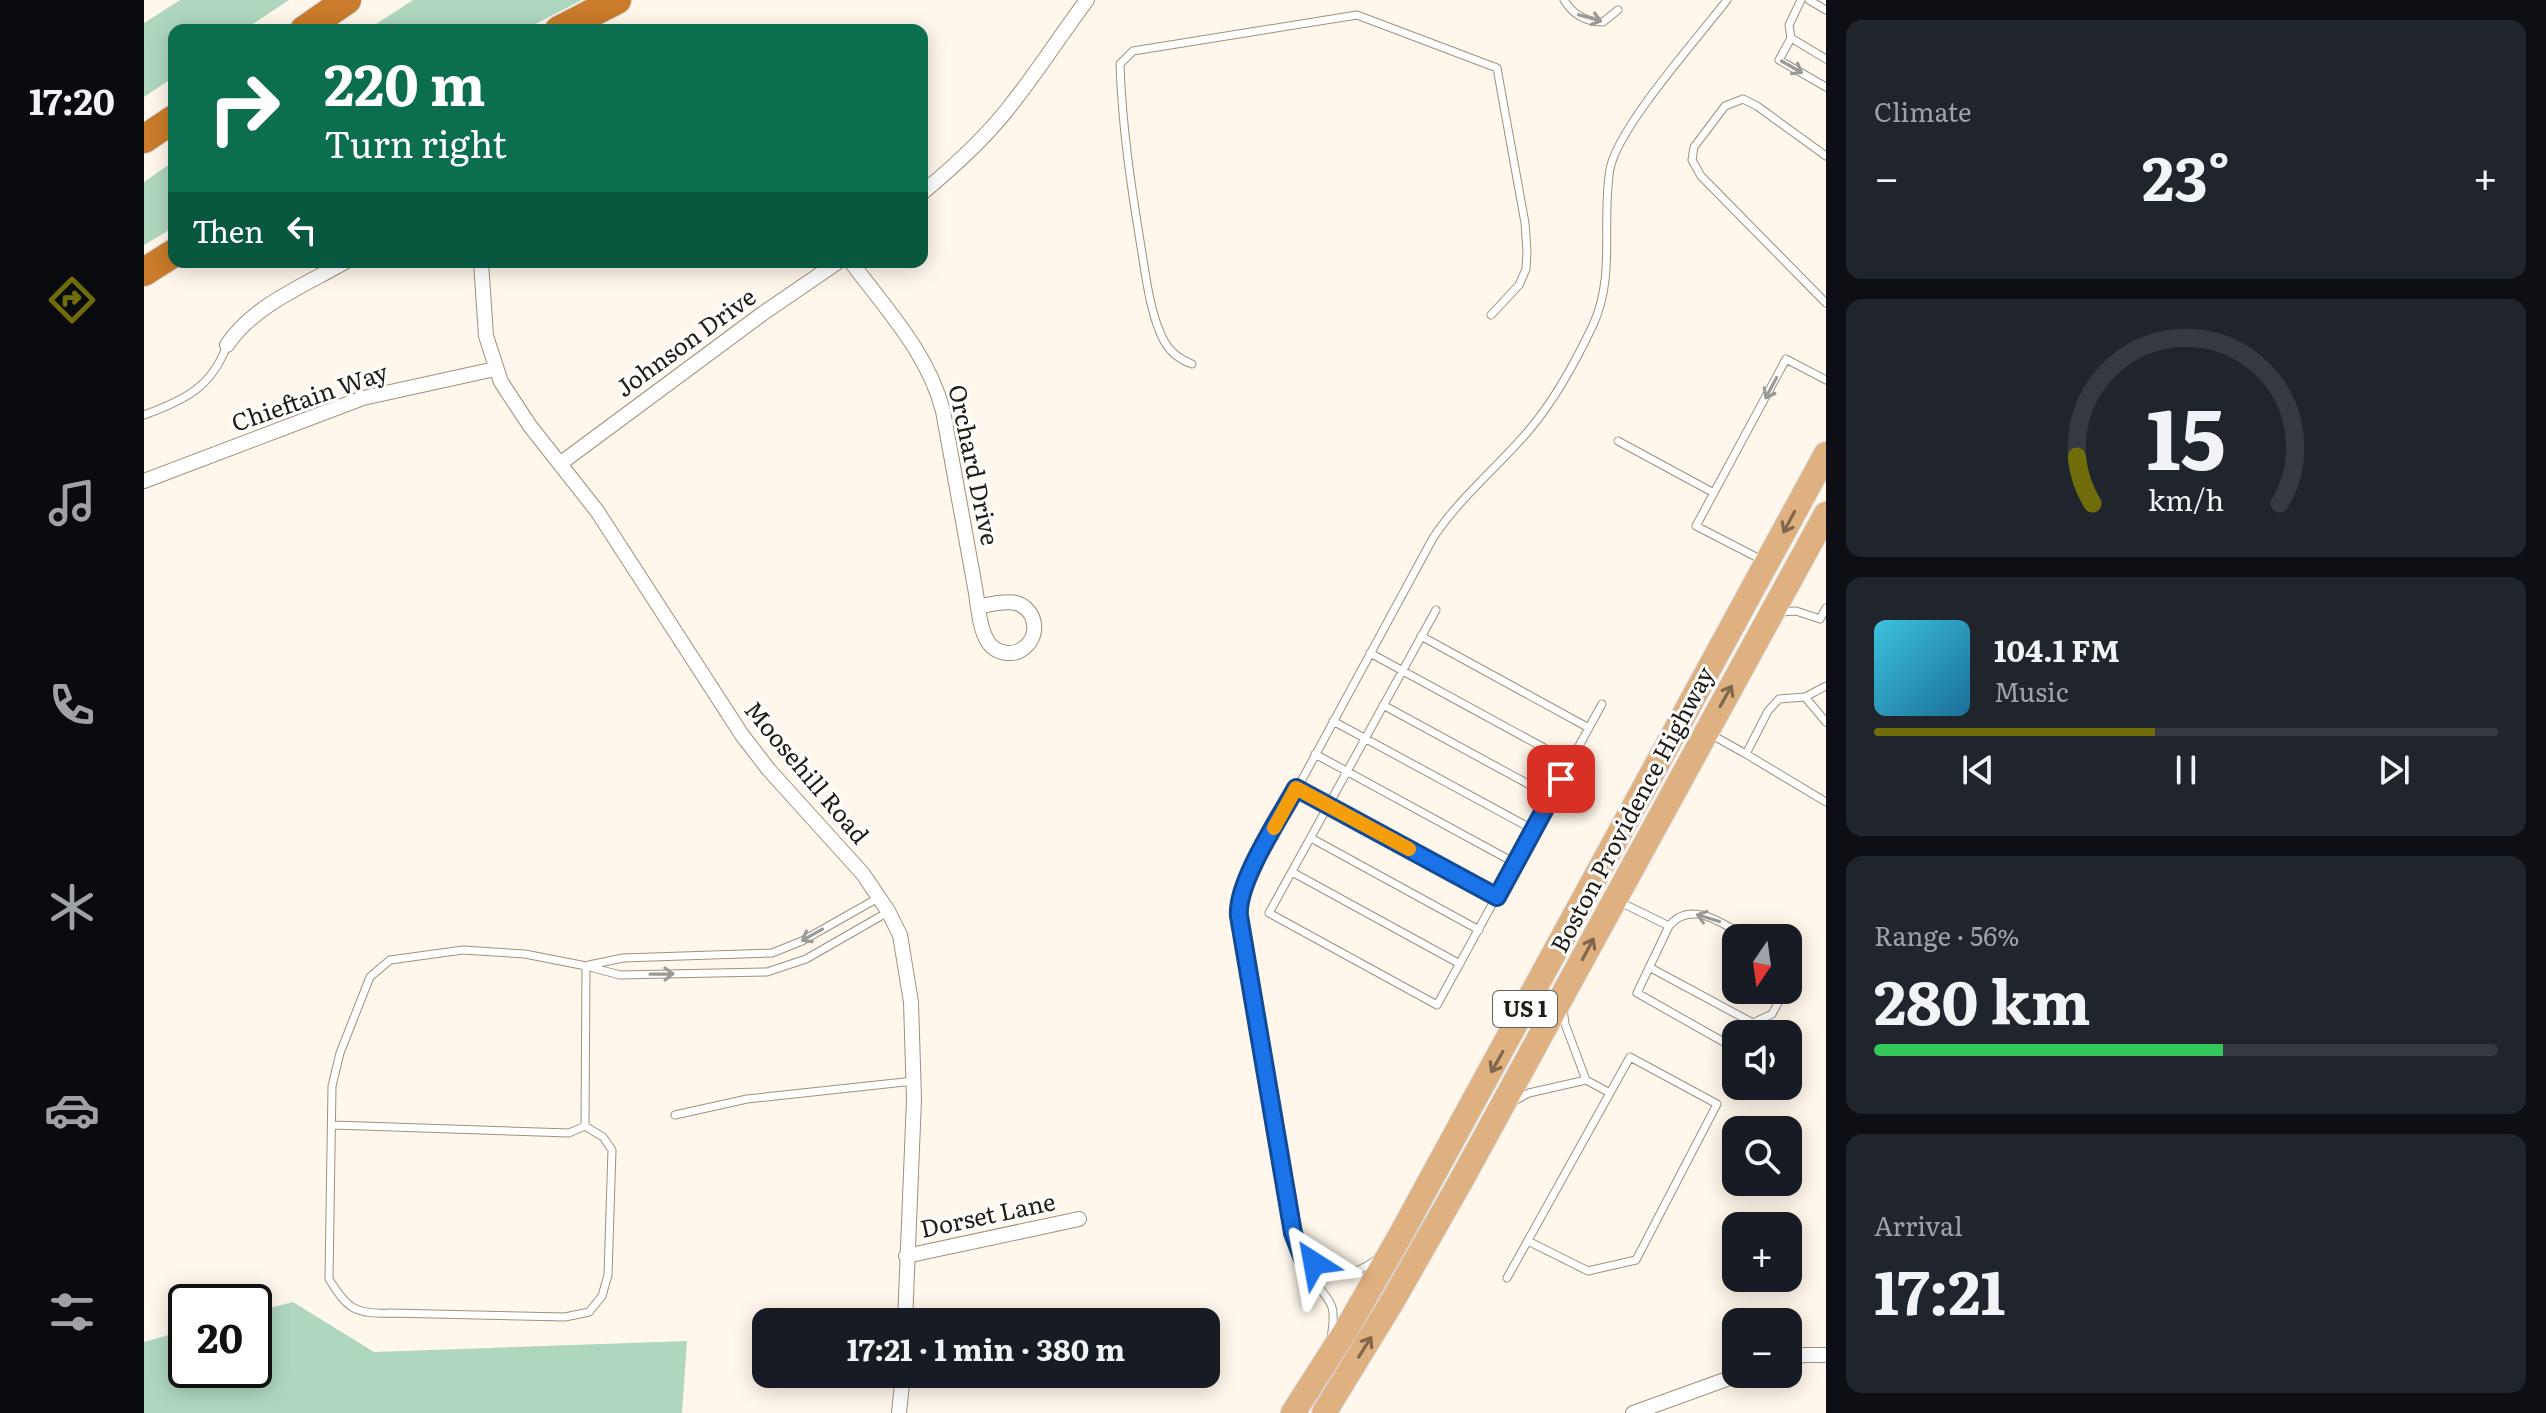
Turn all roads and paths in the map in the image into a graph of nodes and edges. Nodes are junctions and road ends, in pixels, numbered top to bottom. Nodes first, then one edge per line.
1 (347, 0) edge
2 (617, 0) edge
3 (1087, 0) edge
4 (1564, 0) edge
5 (1727, 0) edge
6 (1801, 0) edge
7 (1809, 0) edge
8 (1618, 10) dead end
9 (1826, 10) edge
10 (313, 24) edge
11 (571, 24) edge
12 (1791, 38) junction
13 (1826, 59) edge
14 (1826, 87) edge
15 (168, 123) edge
16 (144, 139) edge
17 (1826, 156) edge
18 (928, 188) edge
19 (168, 257) edge
20 (335, 268) edge
21 (481, 268) edge
22 (829, 268) edge
23 (856, 268) edge
24 (144, 272) edge
25 (1826, 303) edge
26 (1491, 315) dead end
27 (227, 345) joint
28 (1192, 364) dead end
29 (495, 369) junction
30 (1826, 380) edge
31 (144, 415) edge
32 (1618, 441) dead end
33 (1826, 454) edge
34 (561, 463) junction
35 (144, 481) edge
36 (1714, 493) junction
37 (1826, 514) edge
38 (1768, 562) junction
39 (979, 606) dead end
40 (1826, 608) edge
41 (1436, 610) dead end
42 (1770, 615) junction
43 (1823, 620) edge
44 (1421, 636) junction
45 (1370, 653) junction
46 (1402, 670) junction
47 (1826, 686) edge
48 (1805, 697) junction
49 (1602, 704) dead end
50 (1383, 705) junction
51 (1333, 721) junction
52 (1826, 722) edge
53 (1589, 728) junction
54 (1706, 732) junction
55 (1365, 738) junction
56 (1315, 754) junction
57 (1746, 754) junction
58 (1570, 762) junction
59 (1347, 771) junction
60 (1296, 788) junction
61 (1552, 797) junction
62 (1826, 802) edge
63 (1328, 806) junction
64 (1534, 830) junction
65 (1311, 838) junction
66 (1515, 863) junction
67 (1292, 872) junction
68 (880, 897) junction
69 (1497, 897) junction
70 (1615, 899) junction
71 (888, 911) junction
72 (1725, 924) edge
73 (1669, 926) junction
74 (1479, 930) junction
75 (1460, 964) junction
76 (586, 966) junction
77 (1649, 967) junction
78 (1562, 997) junction
79 (1778, 1004) edge
80 (1747, 1020) edge
81 (1759, 1020) edge
82 (1722, 1041) edge
83 (1586, 1080) junction
84 (914, 1081) junction
85 (1610, 1093) junction
86 (1502, 1108) junction
87 (675, 1115) dead end
88 (333, 1125) junction
89 (585, 1126) junction
90 (1079, 1219) dead end
91 (1400, 1236) junction
92 (1528, 1241) junction
93 (906, 1256) junction
94 (1303, 1259) junction
95 (1507, 1278) dead end
96 (905, 1308) edge
97 (1826, 1355) edge
98 (1802, 1356) edge
99 (1325, 1364) junction
100 (1722, 1381) edge
101 (902, 1388) edge
102 (899, 1413) edge
103 (1293, 1413) edge
104 (1324, 1413) edge
105 (1633, 1413) edge

1 - 10 highway
2 - 11 highway
3 - 18 street
4 -> 8 lane
5 - 45 lane
6 - 12 lane
7 - 9 lane
12 - 13 lane
12 -> 14 lane
15 - 16 highway
17 - 25 lane
19 - 24 highway
20 - 27 street
21 - 29 street, Moosehill Road
22 - 34 street, Johnson Drive
23 - 39 street, Orchard Drive
26 - 28 lane
27 - 31 lane
29 - 34 street, Moosehill Road
29 - 35 street, Chieftain Way
30 -> 36 lane
32 - 36 lane
33 -> 38 main road, Boston Providence Highway / US 1
34 - 68 street, Moosehill Road
36 - 38 lane
37 - 42 main road, Boston Providence Highway / US 1
38 -> 91 main road, Boston Providence Highway / US 1
40 - 43 lane
41 - 44 lane
42 - 43 lane
54 -> 42 main road, Boston Providence Highway / US 1
44 - 46 lane
44 - 53 lane
45 - 46 lane
45 - 51 lane
46 - 50 lane
46 - 58 lane
47 - 48 lane
48 - 52 lane
48 - 57 lane
49 - 53 lane
50 - 55 lane
50 - 61 lane
51 - 55 lane
51 - 56 lane
53 - 58 lane
54 - 57 lane
54 - 70 main road, Boston Providence Highway / US 1
55 - 59 lane
55 - 64 lane
56 - 59 lane
56 - 60 lane
57 - 62 lane
58 - 61 lane
59 - 63 lane
59 - 66 lane
60 - 63 lane
60 - 94 lane
61 - 64 lane
63 - 65 lane
63 - 69 lane
64 - 66 lane
65 - 67 lane
65 - 74 lane
66 - 69 lane
67 - 75 lane
67 - 75 lane
68 - 71 street, Moosehill Road
68 -> 76 lane
69 - 74 lane
70 - 73 lane
78 -> 70 main road, Boston Providence Highway / US 1
76 -> 71 lane
71 - 84 street, Moosehill Road
72 -> 73 lane
73 - 77 lane
74 - 75 lane
76 - 88 lane
76 - 89 lane
77 - 80 lane
77 - 82 lane
78 - 83 lane
78 - 86 main road, Boston Providence Highway / US 1
79 - 81 lane
83 - 85 lane
83 - 86 lane
84 - 87 lane
84 - 93 street, Moosehill Road
85 - 92 lane
85 - 92 lane
104 -> 86 main road, Boston Providence Highway / US 1
88 - 89 lane
88 - 89 lane
90 - 93 street, Dorset Lane
91 - 94 lane
91 - 99 main road, Boston Providence Highway / US 1
92 - 95 lane
93 - 96 street, Moosehill Road
94 - 99 lane
97 - 98 street
99 - 103 main road, Boston Providence Highway / US 1
100 - 105 street
101 - 102 street

